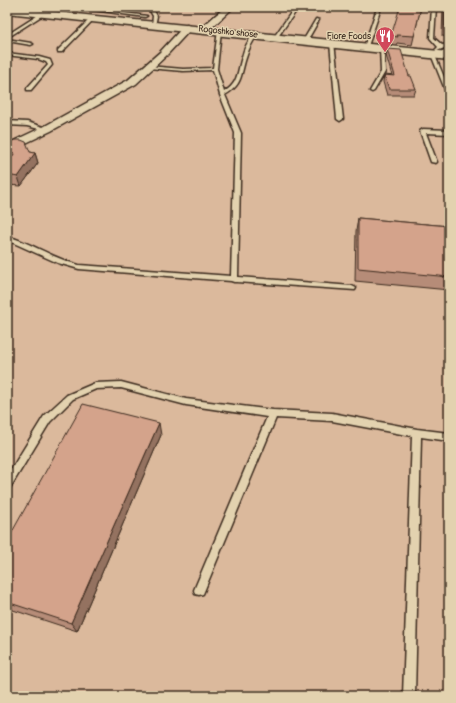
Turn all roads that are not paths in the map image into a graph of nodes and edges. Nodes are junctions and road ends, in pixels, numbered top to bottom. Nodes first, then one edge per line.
1 (72, 7) edge
2 (150, 7) edge
3 (230, 7) edge
4 (297, 7) edge
5 (434, 7) edge
6 (17, 11) edge
7 (378, 11) dead end
8 (44, 13) junction
9 (92, 14) edge
10 (145, 16) dead end
11 (317, 20) dead end
12 (154, 25) junction
13 (187, 28) junction
14 (204, 30) junction
15 (219, 31) junction
16 (255, 35) junction
17 (7, 37) edge
18 (276, 37) junction
19 (7, 40) edge
20 (305, 40) junction
21 (332, 43) junction
22 (31, 44) dead end
23 (366, 46) junction
24 (382, 48) junction
25 (60, 51) dead end
26 (7, 54) edge
27 (443, 55) edge
28 (148, 67) junction
29 (215, 69) junction
30 (29, 89) dead end
31 (372, 91) dead end
32 (448, 92) dead end
33 (222, 95) junction
34 (340, 120) dead end
35 (7, 123) edge
36 (47, 129) junction
37 (449, 132) edge
38 (7, 148) edge
39 (434, 162) dead end
40 (7, 238) edge
41 (234, 280) junction
42 (352, 288) dead end
43 (273, 414) junction
44 (417, 433) junction
45 (449, 437) edge
46 (7, 484) edge
47 (199, 590) dead end
48 (409, 696) edge

1 - 9 lane
2 - 12 lane
3 - 14 street
4 - 18 lane
5 - 27 lane
6 - 8 main road, Rogoshko shose
7 - 23 lane
8 - 9 main road, Rogoshko shose
8 - 17 lane
9 - 10 lane
9 - 12 main road, Rogoshko shose
9 - 25 lane
11 - 20 lane
12 - 13 main road, Rogoshko shose
13 - 14 main road, Rogoshko shose
13 - 28 street
14 - 15 main road, Rogoshko shose
15 - 16 main road, Rogoshko shose
15 - 29 lane
16 - 18 main road, Rogoshko shose
16 - 33 lane
18 - 20 main road, Rogoshko shose
19 - 22 lane
20 - 21 main road, Rogoshko shose
21 - 23 main road, Rogoshko shose
21 - 34 lane
23 - 24 main road, Rogoshko shose
24 - 27 main road, Rogoshko shose
24 - 31 lane
26 - 30 lane
27 - 32 lane
28 - 29 lane
28 - 36 street
29 - 33 lane
33 - 41 lane
35 - 36 lane
36 - 38 street
37 - 39 lane
40 - 41 lane
41 - 42 lane
43 - 44 lane
43 - 46 lane
43 - 47 lane
44 - 45 lane
44 - 48 lane

